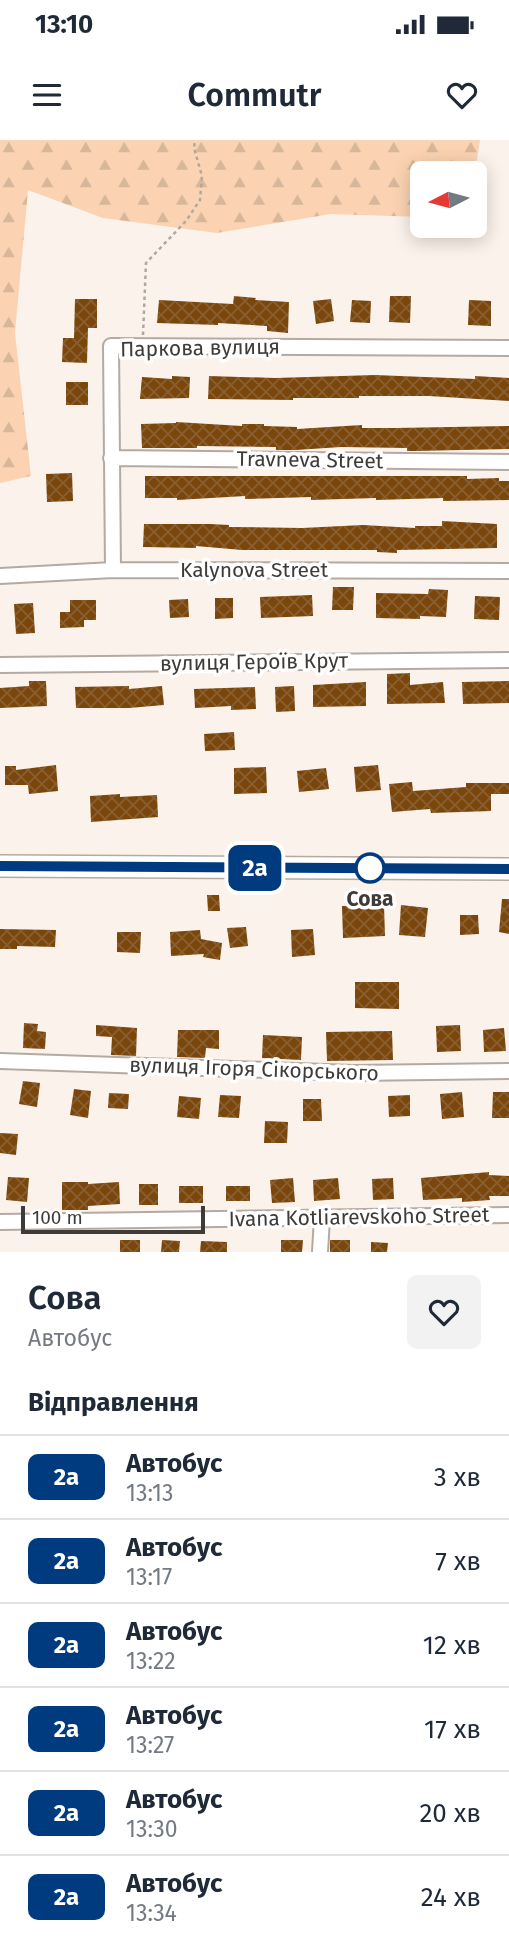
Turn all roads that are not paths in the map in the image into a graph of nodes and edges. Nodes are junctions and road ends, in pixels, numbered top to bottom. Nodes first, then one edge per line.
1 (509, 348) edge
2 (111, 458) junction
3 (509, 462) edge
4 (113, 570) junction
5 (509, 571) edge
6 (0, 576) edge
7 (509, 660) edge
8 (0, 665) edge
9 (0, 866) edge
10 (509, 869) edge
11 (0, 1061) edge
12 (509, 1071) edge
13 (509, 1215) edge
14 (322, 1218) junction
15 (0, 1222) edge
16 (320, 1252) edge

1 - 2 street, Паркова вулиця
2 - 3 street, Travneva Street
2 - 4 street, Паркова вулиця
4 - 5 street, Kalynova Street
4 - 6 street, Kalynova Street
7 - 8 street, вулиця Героїв Крут
9 - 10 main road
11 - 12 street, вулиця Ігоря Сікорського
13 - 14 street, Ivana Kotliarevskoho Street
14 - 15 street, Ivana Kotliarevskoho Street
14 - 16 street

